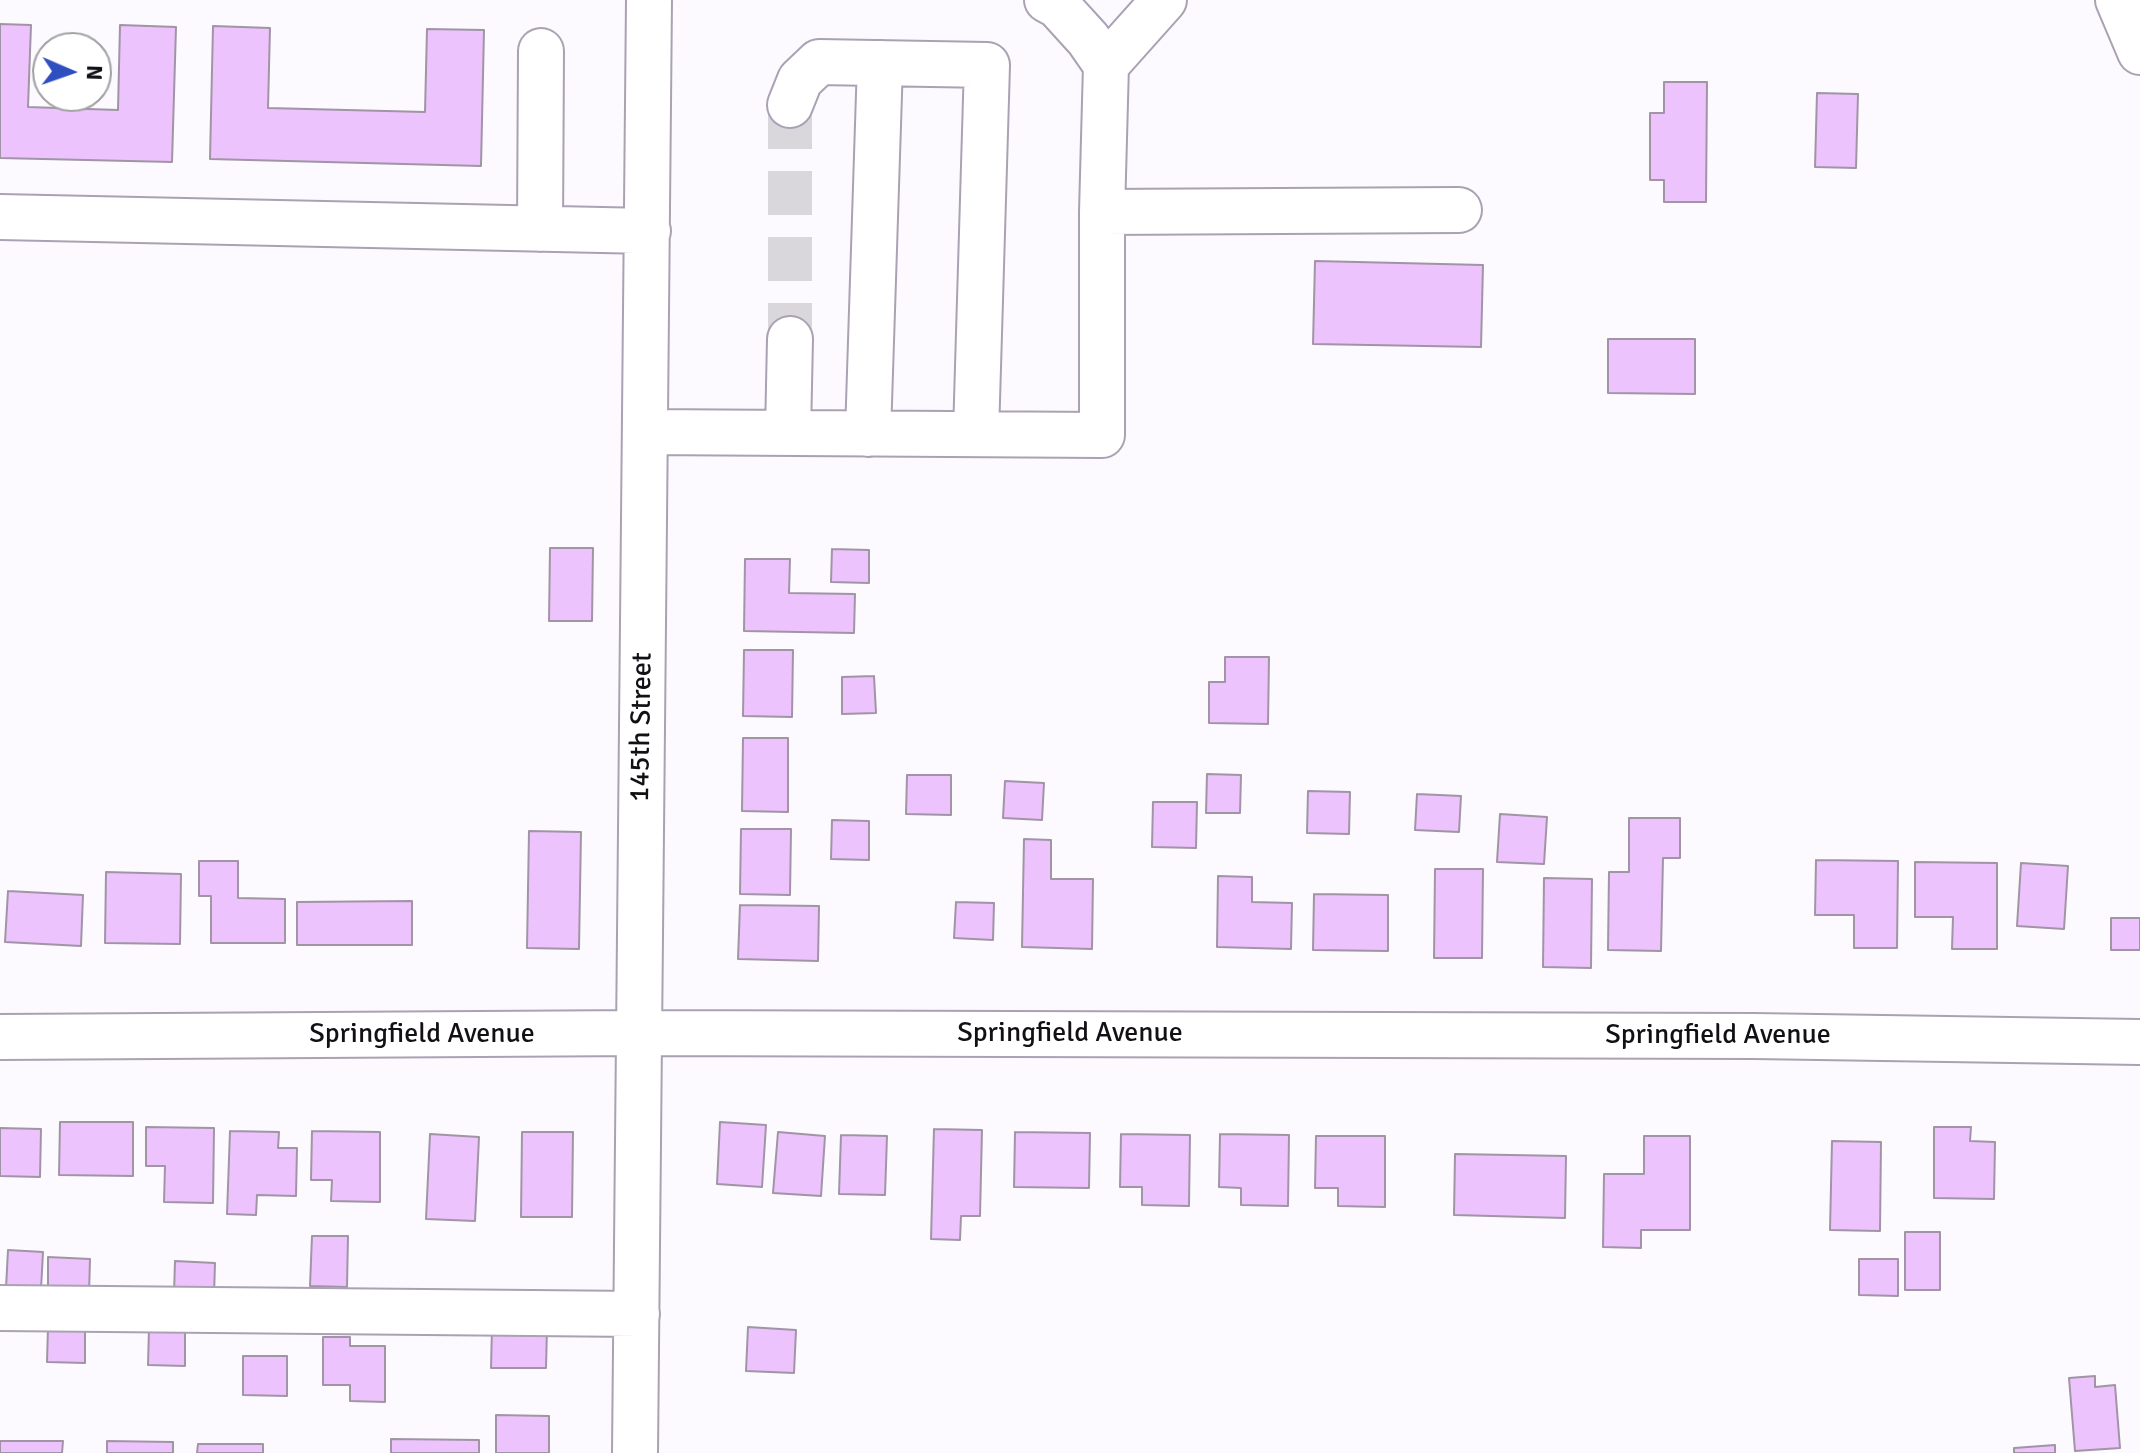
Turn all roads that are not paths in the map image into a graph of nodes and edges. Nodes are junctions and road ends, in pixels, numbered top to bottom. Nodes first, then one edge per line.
1 (649, 0) edge
2 (1047, 0) edge
3 (1164, 0) edge
4 (2118, 0) edge
5 (541, 51) dead end
6 (2140, 52) edge
7 (880, 63) junction
8 (1106, 65) junction
9 (790, 105) tunnel mouth
10 (1459, 210) dead end
11 (1102, 212) junction
12 (0, 217) edge
13 (540, 229) junction
14 (648, 231) junction
15 (790, 339) tunnel mouth
16 (645, 432) junction
17 (788, 433) junction
18 (868, 434) junction
19 (976, 434) junction
20 (639, 1033) junction
21 (0, 1037) edge
22 (2140, 1042) edge
23 (0, 1308) edge
24 (637, 1314) junction
25 (635, 1453) edge

1 - 14 street, 145th Street
2 - 8 street
3 - 8 street
4 - 6 street
5 - 13 street
7 - 9 street
7 - 18 street
7 - 19 street
8 - 11 street
10 - 11 street
11 - 19 street
12 - 13 street
13 - 14 street
14 - 16 street, 145th Street
15 - 17 street
16 - 17 street
16 - 20 street, 145th Street
17 - 18 street
18 - 19 street
20 - 21 street, Springfield Avenue
20 - 22 street, Springfield Avenue
20 - 24 street, 145th Street
23 - 24 street
24 - 25 street, 145th Street

